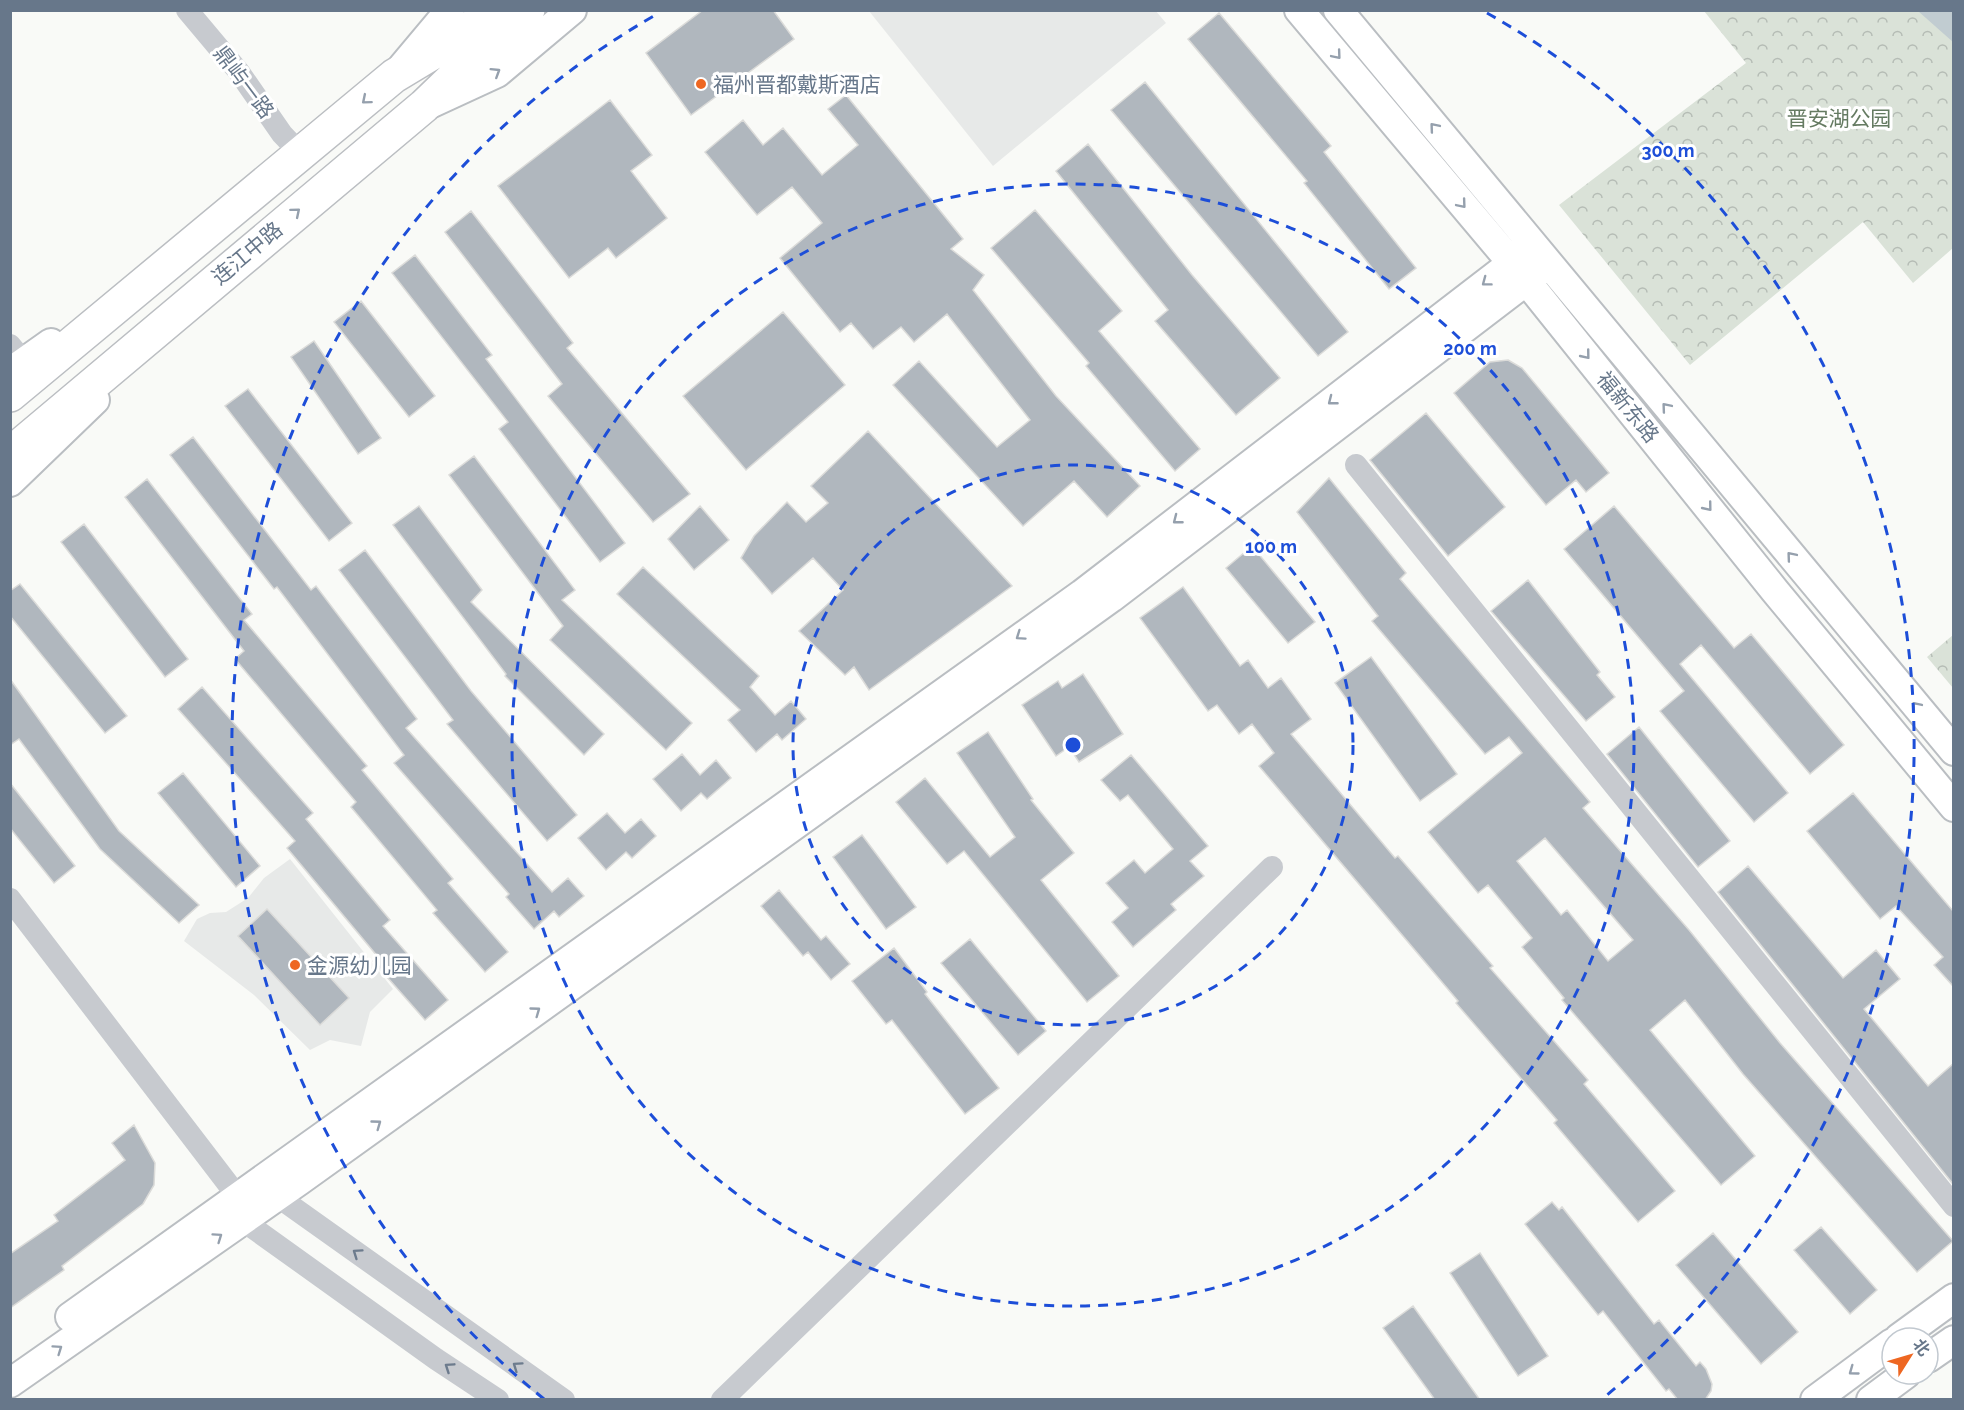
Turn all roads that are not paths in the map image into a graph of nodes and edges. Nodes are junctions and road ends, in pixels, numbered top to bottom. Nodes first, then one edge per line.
1 (188, 10) edge
2 (491, 10) edge
3 (528, 10) edge
4 (572, 10) edge
5 (1299, 10) edge
6 (1338, 10) edge
7 (466, 31) edge
8 (424, 106) junction
9 (301, 154) junction
10 (195, 242) junction
11 (1530, 264) junction
12 (224, 271) junction
13 (15, 360) edge
14 (10, 395) edge
15 (10, 453) edge
16 (1356, 465) dead end
17 (10, 482) edge
18 (1953, 751) edge
19 (1953, 807) edge
20 (1272, 867) dead end
21 (10, 899) edge
22 (277, 1196) junction
23 (1953, 1206) edge
24 (240, 1209) junction
25 (1953, 1298) edge
26 (1915, 1326) edge
27 (1953, 1340) edge
28 (1940, 1349) edge
29 (1880, 1352) edge
30 (10, 1358) edge
31 (10, 1383) edge
32 (1890, 1386) edge
33 (498, 1400) edge
34 (564, 1400) edge
35 (722, 1400) edge
36 (1815, 1400) edge
37 (1871, 1400) edge

1 - 9 street, 鼎屿一路
2 - 7 highway
3 - 7 highway
8 -> 4 main road
5 -> 11 main road, 福新东路
11 -> 6 main road, 福新东路
7 - 8 highway, 连江中路
7 -> 9 highway, 连江中路
12 -> 8 highway, 连江中路
9 - 10 highway, 连江中路
10 - 13 main road
10 - 14 highway, 连江中路
18 -> 11 main road, 福新东路
11 -> 19 main road, 福新东路
22 -> 11 main road
11 -> 24 main road
12 - 15 highway, 连江中路
12 - 17 main road
16 - 23 street
20 - 35 street
21 - 24 street
22 - 24 main road
34 -> 22 street
24 - 30 main road
31 -> 24 main road
33 -> 24 street
25 - 26 main road
27 - 28 main road
29 -> 36 main road
32 - 37 main road

